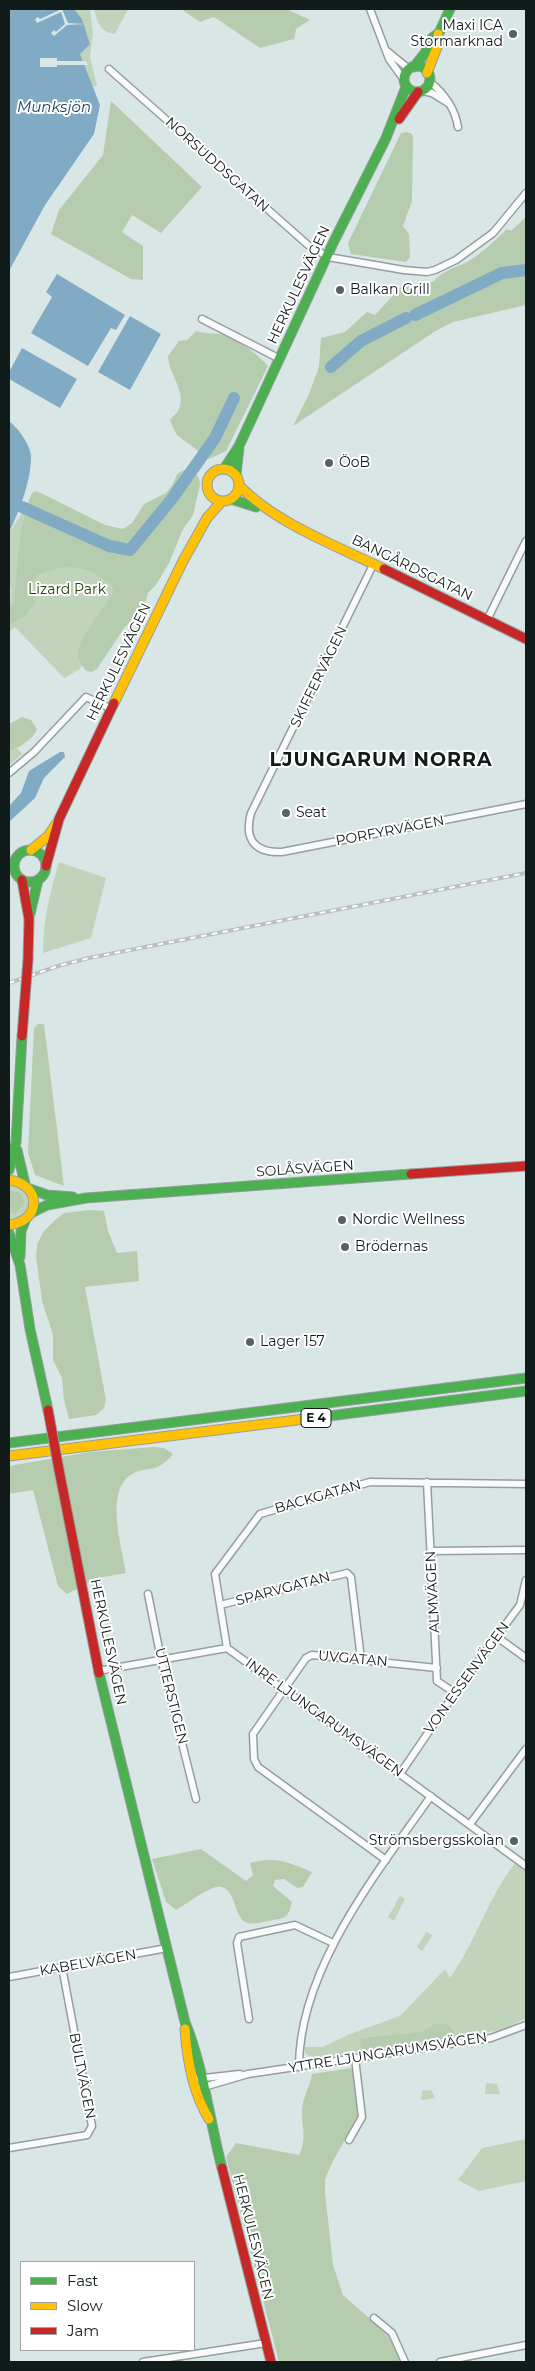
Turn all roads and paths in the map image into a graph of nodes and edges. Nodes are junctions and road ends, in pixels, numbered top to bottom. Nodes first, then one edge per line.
1 (370, 9) edge
2 (450, 9) edge
3 (438, 34) junction
4 (386, 50) junction
5 (412, 68) junction
6 (109, 69) dead end
7 (428, 77) junction
8 (405, 84) junction
9 (420, 92) junction
10 (450, 105) junction
11 (458, 128) dead end
12 (386, 138) junction
13 (526, 194) edge
14 (328, 258) junction
15 (202, 319) dead end
16 (280, 360) junction
17 (239, 446) junction
18 (224, 469) junction
19 (236, 475) junction
20 (239, 486) junction
21 (209, 494) junction
22 (226, 500) junction
23 (207, 518) junction
24 (286, 520) junction
25 (526, 541) edge
26 (374, 563) junction
27 (487, 620) junction
28 (526, 639) edge
29 (112, 710) junction
30 (9, 773) edge
31 (526, 804) edge
32 (59, 819) junction
33 (255, 845) joint
34 (31, 850) junction
35 (21, 853) junction
36 (9, 858) edge
37 (46, 866) junction
38 (9, 872) edge
39 (20, 878) junction
40 (38, 880) junction
41 (29, 919) junction
42 (16, 1142) junction
43 (526, 1166) edge
44 (9, 1170) edge
45 (9, 1180) edge
46 (28, 1186) junction
47 (86, 1198) junction
48 (33, 1212) junction
49 (25, 1221) junction
50 (9, 1224) edge
51 (9, 1233) edge
52 (20, 1265) junction
53 (526, 1378) edge
54 (526, 1391) edge
55 (9, 1443) edge
56 (9, 1456) edge
57 (427, 1482) junction
58 (526, 1484) edge
59 (526, 1550) edge
60 (432, 1551) junction
61 (526, 1580) edge
62 (148, 1594) dead end
63 (220, 1605) junction
64 (497, 1637) junction
65 (227, 1648) junction
66 (526, 1658) edge
67 (161, 1659) junction
68 (361, 1659) junction
69 (437, 1668) junction
70 (98, 1671) junction
71 (284, 1689) junction
72 (455, 1693) junction
73 (526, 1748) edge
74 (400, 1774) junction
75 (431, 1796) junction
76 (196, 1798) dead end
77 (470, 1824) junction
78 (386, 1860) junction
79 (526, 1866) edge
80 (333, 1943) junction
81 (168, 1948) junction
82 (62, 1967) junction
83 (9, 1977) edge
84 (249, 2019) dead end
85 (526, 2025) edge
86 (355, 2058) junction
87 (299, 2066) junction
88 (199, 2083) junction
89 (350, 2140) dead end
90 (9, 2148) edge
91 (374, 2318) dead end
92 (266, 2343) junction
93 (526, 2345) edge
94 (144, 2362) edge
95 (271, 2362) edge
96 (405, 2362) edge
97 (440, 2362) edge

1 - 4 street
2 - 3 main road
3 - 5 main road
3 - 7 main road
4 - 5 street
4 - 8 street
5 - 7 main road
5 - 8 main road
6 - 14 street, NORSUDDSGATAN
7 - 9 main road
7 - 10 street
8 - 9 main road
8 - 12 main road, HERKULESVÄGEN
9 - 10 street
9 - 12 main road, HERKULESVÄGEN
10 - 11 street
12 - 14 main road, HERKULESVÄGEN
13 - 14 street
14 - 16 main road, HERKULESVÄGEN
15 - 16 street
16 - 17 main road, HERKULESVÄGEN
17 - 18 main road, HERKULESVÄGEN
17 - 19 main road, HERKULESVÄGEN
18 - 19 main road
18 - 21 main road
19 - 20 main road
20 - 22 main road
20 - 24 main road, BANGÅRDSGATAN
21 - 22 main road
21 - 23 main road, HERKULESVÄGEN
22 - 23 main road, HERKULESVÄGEN
22 - 24 main road, BANGÅRDSGATAN
23 - 29 main road, HERKULESVÄGEN
24 - 26 main road, BANGÅRDSGATAN
25 - 27 street
26 - 27 main road, BANGÅRDSGATAN
26 - 33 street, SKIFFERVÄGEN
27 - 28 main road, BANGÅRDSGATAN
29 - 30 street
29 - 32 main road, HERKULESVÄGEN
31 - 33 street, PORFYRVÄGEN
32 - 34 main road, HERKULESVÄGEN
32 - 37 main road, HERKULESVÄGEN
34 - 35 main road
34 - 37 main road
35 - 36 main road
35 - 39 main road
37 - 40 main road
38 - 39 main road
39 - 40 main road
39 - 41 main road
40 - 41 main road
41 - 42 main road, bridge
42 - 44 main road
42 - 46 main road
43 - 47 main road, SOLÅSVÄGEN
45 - 46 main road, SOLÅSVÄGEN
46 - 47 main road, SOLÅSVÄGEN
46 - 48 main road
47 - 48 main road, SOLÅSVÄGEN
48 - 49 main road
49 - 50 main road
49 - 52 main road, HERKULESVÄGEN
51 - 52 main road, HERKULESVÄGEN
52 - 70 main road, HERKULESVÄGEN, bridge
53 - 55 main road, E 4
54 - 56 main road, E 4
57 - 58 street, BACKGATAN
57 - 60 street, ALMVÄGEN
57 - 63 street, BACKGATAN
59 - 60 street
60 - 69 street, ALMVÄGEN
61 - 64 street, VON ESSENVÄGEN
62 - 67 street, UTTERSTIGEN
63 - 65 street, BACKGATAN
63 - 68 street, SPARVGATAN
64 - 66 street
64 - 72 street, VON ESSENVÄGEN
65 - 67 street
65 - 71 street, INRE LJUNGARUMSVÄGEN
67 - 70 street
67 - 76 street, UTTERSTIGEN
68 - 69 street, UVGATAN
68 - 71 street, UVGATAN
69 - 72 street, ALMVÄGEN
70 - 81 main road, HERKULESVÄGEN
71 - 74 street, INRE LJUNGARUMSVÄGEN
71 - 78 street
72 - 74 street, VON ESSENVÄGEN
73 - 77 street
74 - 75 street, INRE LJUNGARUMSVÄGEN
75 - 77 street, INRE LJUNGARUMSVÄGEN
75 - 78 street
77 - 79 street, INRE LJUNGARUMSVÄGEN
78 - 80 street
80 - 84 street
80 - 87 street
81 - 82 street, KABELVÄGEN
81 - 88 main road, HERKULESVÄGEN
82 - 83 street, KABELVÄGEN
82 - 90 street, BULTVÄGEN
85 - 86 street, YTTRE LJUNGARUMSVÄGEN
86 - 87 street, YTTRE LJUNGARUMSVÄGEN
86 - 89 street
87 - 88 street, YTTRE LJUNGARUMSVÄGEN
88 - 92 main road, HERKULESVÄGEN
91 - 96 street
92 - 94 street
92 - 95 main road, HERKULESVÄGEN
93 - 97 street

